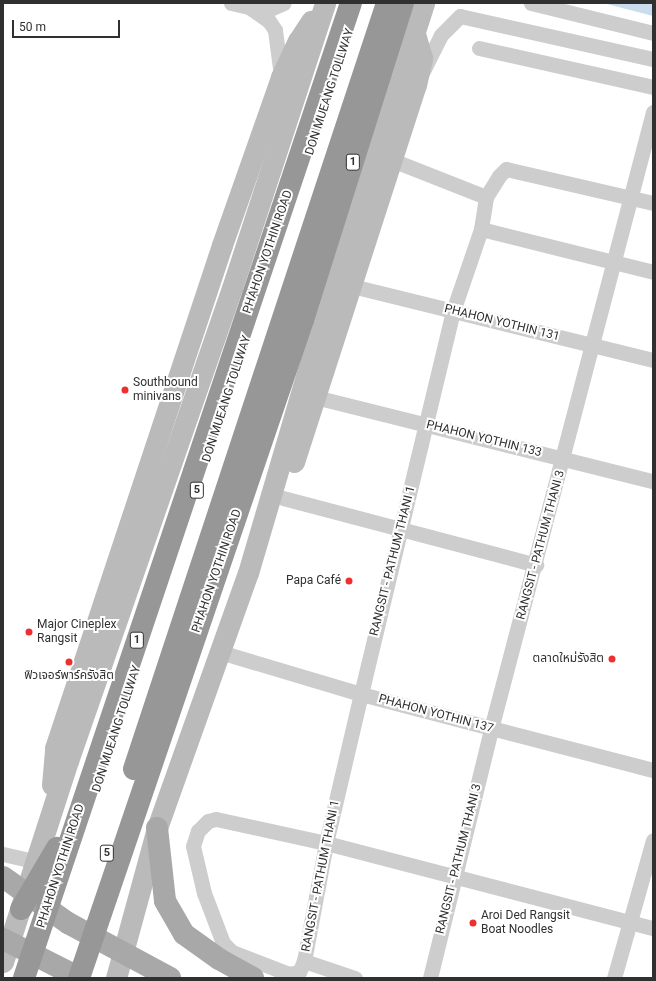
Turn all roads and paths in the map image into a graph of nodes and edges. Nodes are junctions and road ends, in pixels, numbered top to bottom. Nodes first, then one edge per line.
1 (232, 3) edge
2 (284, 3) edge
3 (325, 3) edge
4 (331, 3) edge
5 (351, 3) edge
6 (359, 3) edge
7 (381, 3) edge
8 (387, 3) edge
9 (403, 3) edge
10 (424, 3) edge
11 (531, 3) edge
12 (249, 8) junction
13 (460, 10) edge
14 (653, 33) edge
15 (479, 48) dead end
16 (653, 59) edge
17 (281, 77) junction
18 (416, 85) junction
19 (653, 87) edge
20 (653, 112) edge
21 (392, 160) junction
22 (486, 197) junction
23 (632, 198) junction
24 (653, 203) edge
25 (481, 229) junction
26 (614, 264) junction
27 (653, 272) edge
28 (352, 286) junction
29 (453, 311) junction
30 (312, 321) junction
31 (593, 345) junction
32 (653, 360) edge
33 (196, 390) junction
34 (315, 397) junction
35 (426, 424) junction
36 (564, 458) junction
37 (653, 480) edge
38 (283, 498) junction
39 (401, 529) junction
40 (122, 550) junction
41 (255, 552) junction
42 (536, 565) junction
43 (220, 652) junction
44 (361, 694) junction
45 (148, 728) junction
46 (491, 729) junction
47 (653, 770) edge
48 (80, 808) junction
49 (48, 824) junction
50 (157, 828) junction
51 (653, 840) edge
52 (326, 843) junction
53 (3, 854) edge
54 (37, 862) junction
55 (456, 876) junction
56 (3, 877) edge
57 (21, 909) junction
58 (631, 923) junction
59 (653, 928) edge
60 (3, 939) edge
61 (304, 961) junction
62 (3, 962) edge
63 (62, 973) edge
64 (24, 978) edge
65 (35, 978) edge
66 (80, 978) edge
67 (89, 978) edge
68 (116, 978) edge
69 (170, 978) edge
70 (253, 978) edge
71 (355, 978) edge
72 (430, 978) edge
73 (614, 978) edge

1 - 12 street
2 - 12 street
3 - 33 main road, PHAHON YOTHIN ROAD / 1
4 - 17 main road
5 - 48 highway, PHAHON YOTHIN ROAD / 1
6 - 65 highway, DON MUEANG TOLLWAY / 5
7 - 18 main road
8 - 45 highway, 5
9 - 30 highway, PHAHON YOTHIN ROAD / 1
10 - 30 main road, PHAHON YOTHIN ROAD / 1
11 - 14 street
12 - 17 street
13 - 16 street
13 - 18 street
15 - 19 street
17 - 40 main road
18 - 21 main road
20 - 23 street, RANGSIT - PATHUM THANI 3
21 - 22 street
21 - 28 main road
22 - 23 street, RANGSIT - PATHUM THANI 1
22 - 25 street, RANGSIT - PATHUM THANI 1
23 - 24 street
23 - 26 street, RANGSIT - PATHUM THANI 3
25 - 26 street
25 - 29 street, RANGSIT - PATHUM THANI 1
26 - 27 street
26 - 31 street, RANGSIT - PATHUM THANI 3
28 - 29 street, PHAHON YOTHIN 131
28 - 34 main road
29 - 31 street, PHAHON YOTHIN 131
29 - 35 street, RANGSIT - PATHUM THANI 1
30 - 41 main road, PHAHON YOTHIN ROAD / 1
30 - 66 highway, PHAHON YOTHIN ROAD / 1
31 - 32 street, PHAHON YOTHIN 131
31 - 36 street, RANGSIT - PATHUM THANI 3
33 - 40 main road
33 - 49 main road, PHAHON YOTHIN ROAD / 1
34 - 35 street, PHAHON YOTHIN 133
34 - 38 main road
35 - 36 street, PHAHON YOTHIN 133
35 - 39 street, RANGSIT - PATHUM THANI 1
36 - 37 street, PHAHON YOTHIN 133
36 - 42 street, RANGSIT - PATHUM THANI 3
38 - 39 street
38 - 41 main road
39 - 42 street
39 - 44 street, RANGSIT - PATHUM THANI 1
40 - 49 main road
41 - 43 main road, PHAHON YOTHIN ROAD / 1
42 - 46 street, RANGSIT - PATHUM THANI 3
43 - 44 street, PHAHON YOTHIN 137
43 - 50 main road, PHAHON YOTHIN ROAD / 1
44 - 46 street, PHAHON YOTHIN 137
44 - 52 street, RANGSIT - PATHUM THANI 1
45 - 63 highway, 5
45 - 67 highway
46 - 47 street, PHAHON YOTHIN 137
46 - 55 street, RANGSIT - PATHUM THANI 3
48 - 57 highway
48 - 64 highway, PHAHON YOTHIN ROAD / 1
49 - 54 main road, PHAHON YOTHIN ROAD / 1
50 - 68 main road, PHAHON YOTHIN ROAD / 1
50 - 70 main road
51 - 58 street
52 - 55 street
52 - 61 street, RANGSIT - PATHUM THANI 1
52 - 61 street
53 - 54 street
54 - 57 main road, PHAHON YOTHIN ROAD / 1
55 - 58 street
55 - 72 street, RANGSIT - PATHUM THANI 3
56 - 69 main road
57 - 62 main road, PHAHON YOTHIN ROAD / 1
58 - 59 street
58 - 73 street
60 - 63 main road
61 - 71 street
63 - 66 main road
63 - 67 main road

